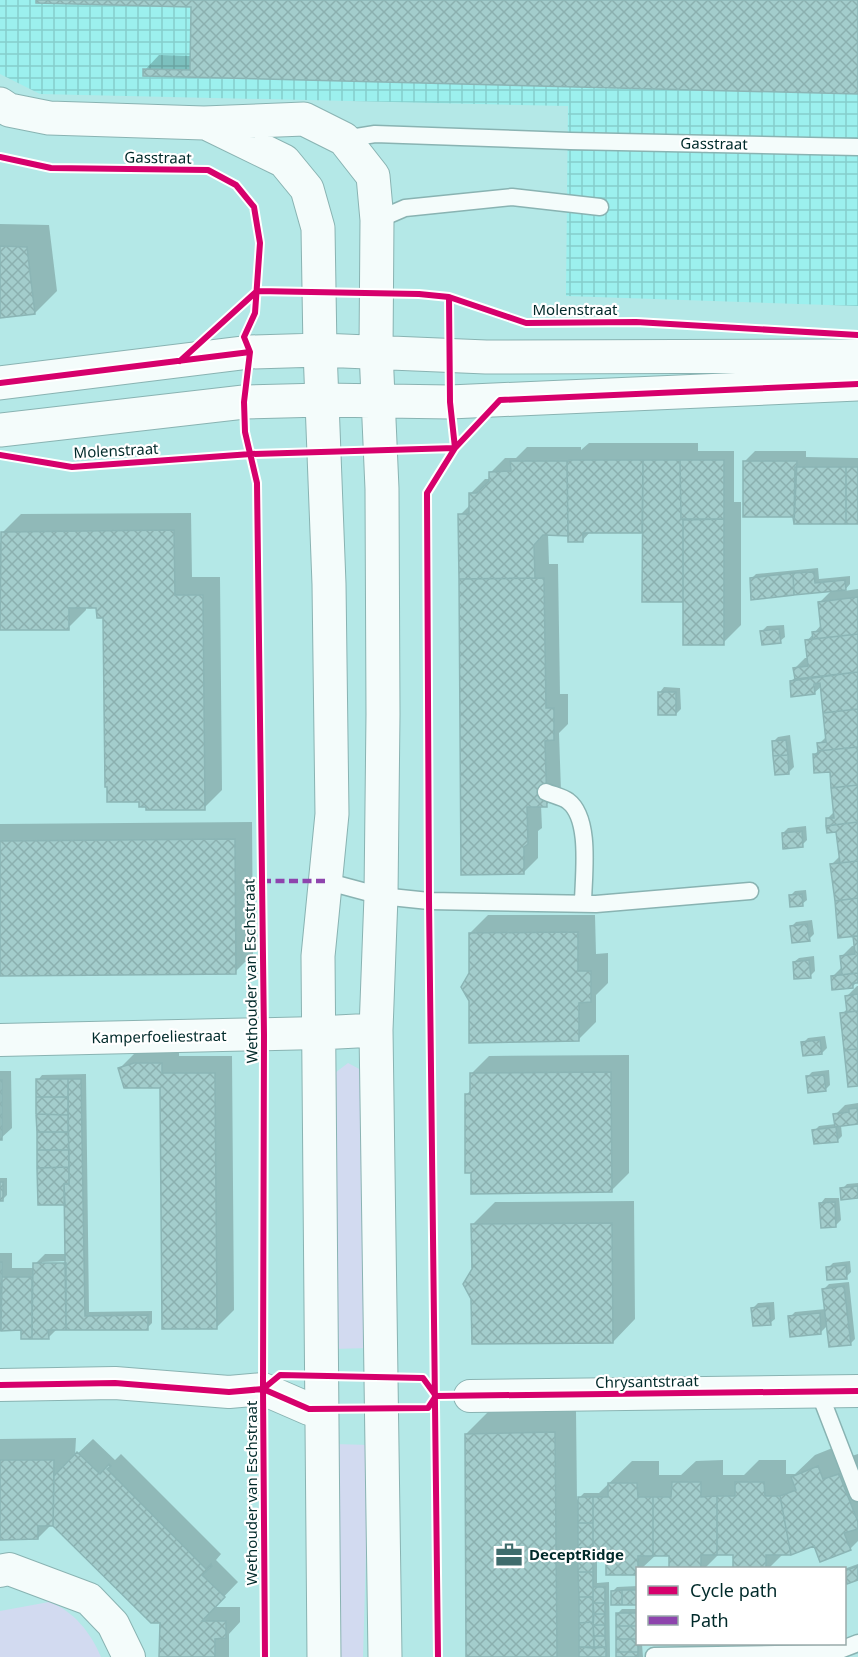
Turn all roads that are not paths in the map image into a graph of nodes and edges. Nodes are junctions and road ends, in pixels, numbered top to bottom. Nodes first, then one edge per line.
1 (0, 104) edge
2 (204, 123) junction
3 (344, 139) junction
4 (858, 147) edge
5 (600, 207) dead end
6 (377, 220) junction
7 (320, 350) junction
8 (376, 351) junction
9 (858, 356) edge
10 (0, 383) edge
11 (858, 384) edge
12 (323, 400) junction
13 (377, 401) junction
14 (0, 430) edge
15 (546, 792) dead end
16 (325, 881) junction
17 (750, 891) dead end
18 (381, 896) junction
19 (583, 904) junction
20 (376, 1030) junction
21 (318, 1033) junction
22 (0, 1040) edge
23 (0, 1385) edge
24 (858, 1391) edge
25 (819, 1392) junction
26 (470, 1396) dead end
27 (322, 1409) junction
28 (858, 1493) edge
29 (0, 1571) edge
30 (858, 1643) edge
31 (654, 1656) edge
32 (129, 1657) edge
33 (324, 1657) edge
34 (385, 1657) edge

1 - 2 street
2 - 3 street
2 - 7 street
3 - 4 lane, Gasstraat
3 - 6 street
5 - 6 lane
6 - 8 street
7 - 8 street
7 - 10 street
7 - 12 street
8 - 9 street
8 - 13 street
11 - 13 street
12 - 13 street
12 - 14 street
12 - 16 street
13 - 18 street
15 - 19 lane
16 - 18 lane
16 - 21 street
17 - 19 lane
18 - 19 lane
18 - 20 street
20 - 21 street
20 - 34 street
21 - 22 street, Kamperfoeliestraat
21 - 27 street
23 - 27 street
24 - 25 street, Chrysantstraat
25 - 26 street, Chrysantstraat
25 - 28 lane
27 - 33 street
29 - 32 street
30 - 31 lane

